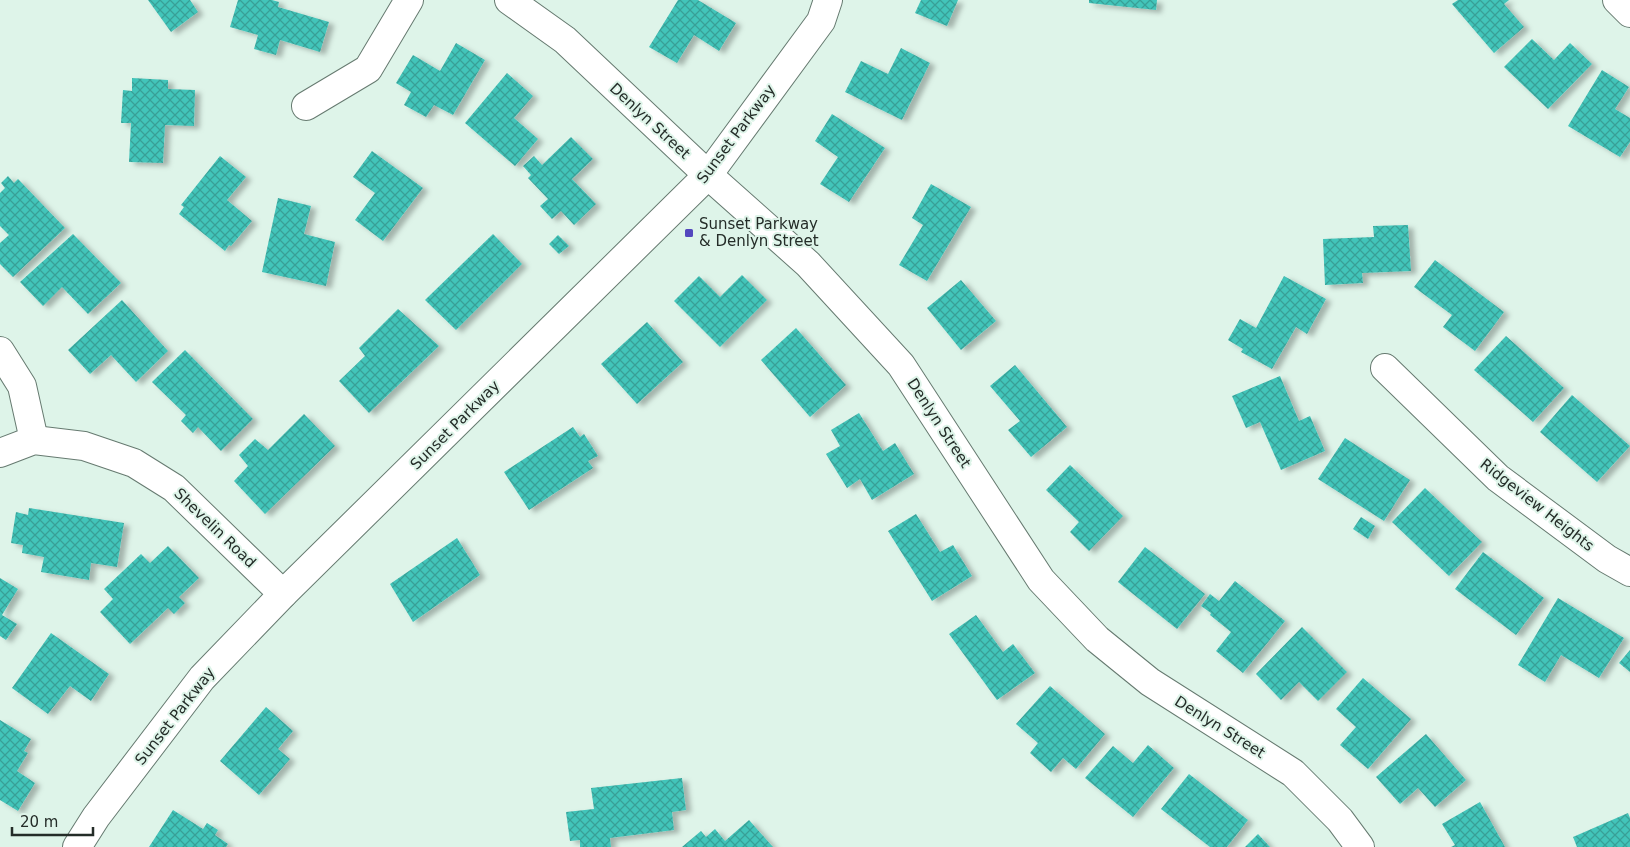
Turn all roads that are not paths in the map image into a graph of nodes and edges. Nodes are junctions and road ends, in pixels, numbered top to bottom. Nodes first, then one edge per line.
1 (409, 0) edge
2 (509, 0) edge
3 (828, 0) edge
4 (1617, 0) edge
5 (1630, 13) edge
6 (306, 106) dead end
7 (708, 175) junction
8 (0, 351) edge
9 (1385, 368) dead end
10 (34, 440) junction
11 (0, 452) edge
12 (1630, 572) edge
13 (283, 594) junction
14 (77, 847) edge
15 (1360, 847) edge

1 - 6 street
2 - 7 street, Denlyn Street
3 - 7 street, Sunset Parkway
4 - 5 street
7 - 13 street, Sunset Parkway
7 - 15 street, Denlyn Street
8 - 10 street
9 - 12 street, Ridgeview Heights
10 - 11 street, Shevelin Road
10 - 13 street, Shevelin Road
13 - 14 street, Sunset Parkway

